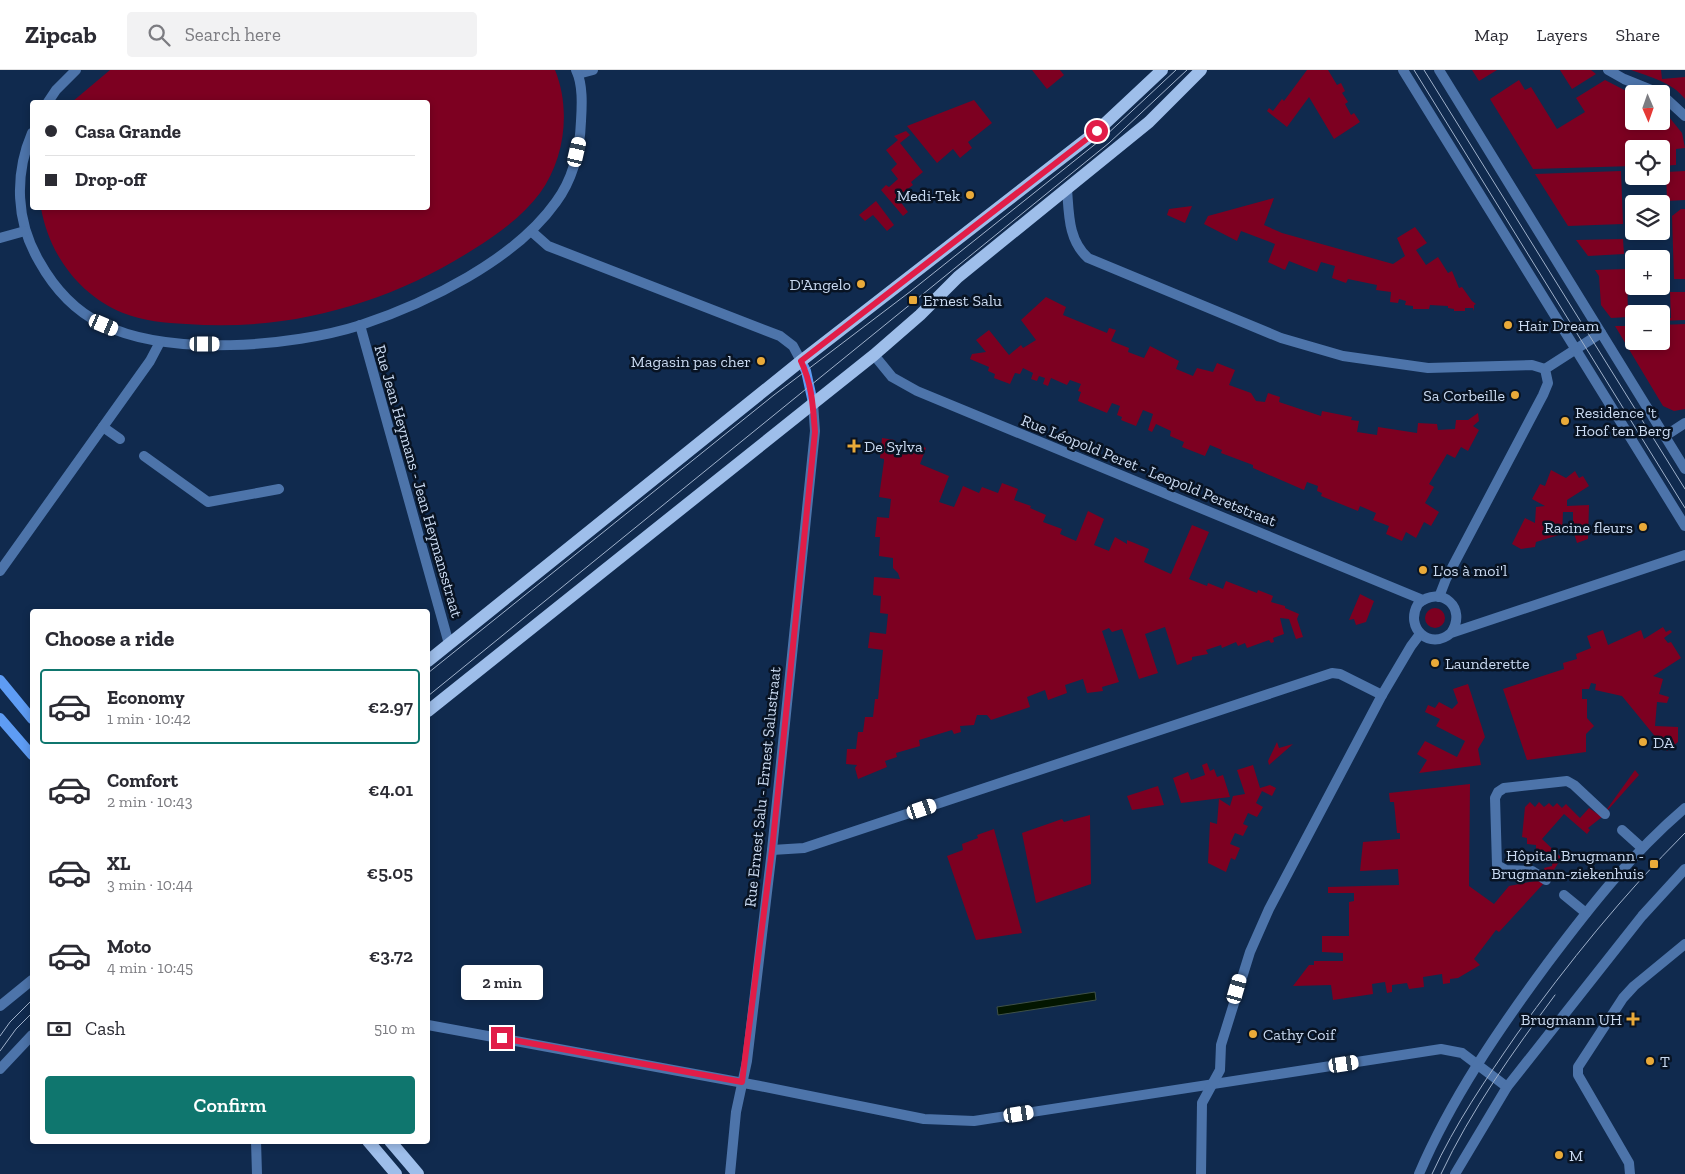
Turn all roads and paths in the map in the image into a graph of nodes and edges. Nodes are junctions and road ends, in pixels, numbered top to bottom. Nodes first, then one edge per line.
1 (593, 70) edge
2 (1162, 70) edge
3 (1200, 70) edge
4 (1403, 70) edge
5 (1439, 70) edge
6 (1608, 70) edge
7 (73, 71) edge
8 (577, 72) edge
9 (1639, 85) edge
10 (49, 100) edge
11 (1670, 102) edge
12 (1685, 116) edge
13 (30, 140) edge
14 (1067, 189) junction
15 (25, 231) junction
16 (531, 231) junction
17 (0, 238) edge
18 (360, 325) junction
19 (1601, 333) junction
20 (160, 342) junction
21 (1575, 349) junction
22 (874, 355) junction
23 (801, 361) junction
24 (1545, 369) junction
25 (813, 403) junction
26 (1685, 422) edge
27 (103, 427) junction
28 (1665, 436) junction
29 (120, 439) dead end
30 (144, 456) dead end
31 (1685, 469) edge
32 (279, 489) dead end
33 (1685, 526) edge
34 (1685, 554) edge
35 (0, 571) edge
36 (1439, 597) junction
37 (1423, 600) junction
38 (1452, 633) junction
39 (1420, 634) junction
40 (449, 644) junction
41 (430, 659) edge
42 (0, 680) edge
43 (1382, 695) junction
44 (430, 709) edge
45 (30, 717) edge
46 (0, 718) edge
47 (30, 754) edge
48 (1685, 808) edge
49 (1605, 814) dead end
50 (1622, 830) dead end
51 (1642, 848) junction
52 (772, 850) junction
53 (1685, 869) edge
54 (1546, 880) dead end
55 (1564, 896) dead end
56 (1586, 913) junction
57 (1685, 944) edge
58 (30, 982) edge
59 (0, 1006) edge
60 (430, 1024) edge
61 (30, 1037) edge
62 (1478, 1065) junction
63 (0, 1069) edge
64 (742, 1082) junction
65 (1213, 1084) junction
66 (1507, 1087) junction
67 (256, 1144) edge
68 (371, 1144) edge
69 (393, 1144) edge
70 (257, 1174) edge
71 (396, 1174) edge
72 (418, 1174) edge
73 (730, 1174) edge
74 (1201, 1174) edge
75 (1419, 1174) edge
76 (1455, 1174) edge
77 (1630, 1174) edge

1 - 8 street
2 - 23 main road
3 - 14 main road
4 - 21 street
5 - 19 street
6 - 9 street
7 - 10 street
8 - 16 street
11 - 12 street
13 - 15 street
14 - 22 main road
14 - 24 street
15 - 17 street
15 - 20 street
16 - 18 street
16 - 23 street
18 - 20 street
18 - 40 street, Rue Jean Heymans - Jean Heymansstraat
19 - 21 street
19 - 28 street
20 - 27 street
21 - 24 street
21 - 33 street
22 - 25 main road
22 - 37 street, Rue Léopold Peret - Leopold Peretstraat
23 - 25 main road
23 - 40 main road
24 - 36 street
25 - 44 main road
25 - 52 street, Rue Ernest Salu - Ernest Salustraat
26 - 28 street
27 - 29 street
27 - 35 street
28 - 31 street
30 - 32 street
34 - 38 street
36 - 37 street
36 - 38 street
37 - 39 street
38 - 39 street
39 - 43 street
40 - 41 main road
42 - 45 main road
43 - 52 street
43 - 65 street
46 - 47 main road
48 - 51 street
49 - 54 street
50 - 51 street
51 - 56 street
52 - 64 street, Rue Ernest Salu - Ernest Salustraat
53 - 66 street
55 - 56 street
56 - 62 street
57 - 77 street
58 - 59 street
60 - 64 street
61 - 63 street
62 - 65 street
62 - 66 street
62 - 75 street
64 - 65 street
64 - 73 street, Rue Ernest Salu - Ernest Salustraat
65 - 74 street
66 - 76 street
67 - 70 street
68 - 71 main road
69 - 72 main road

